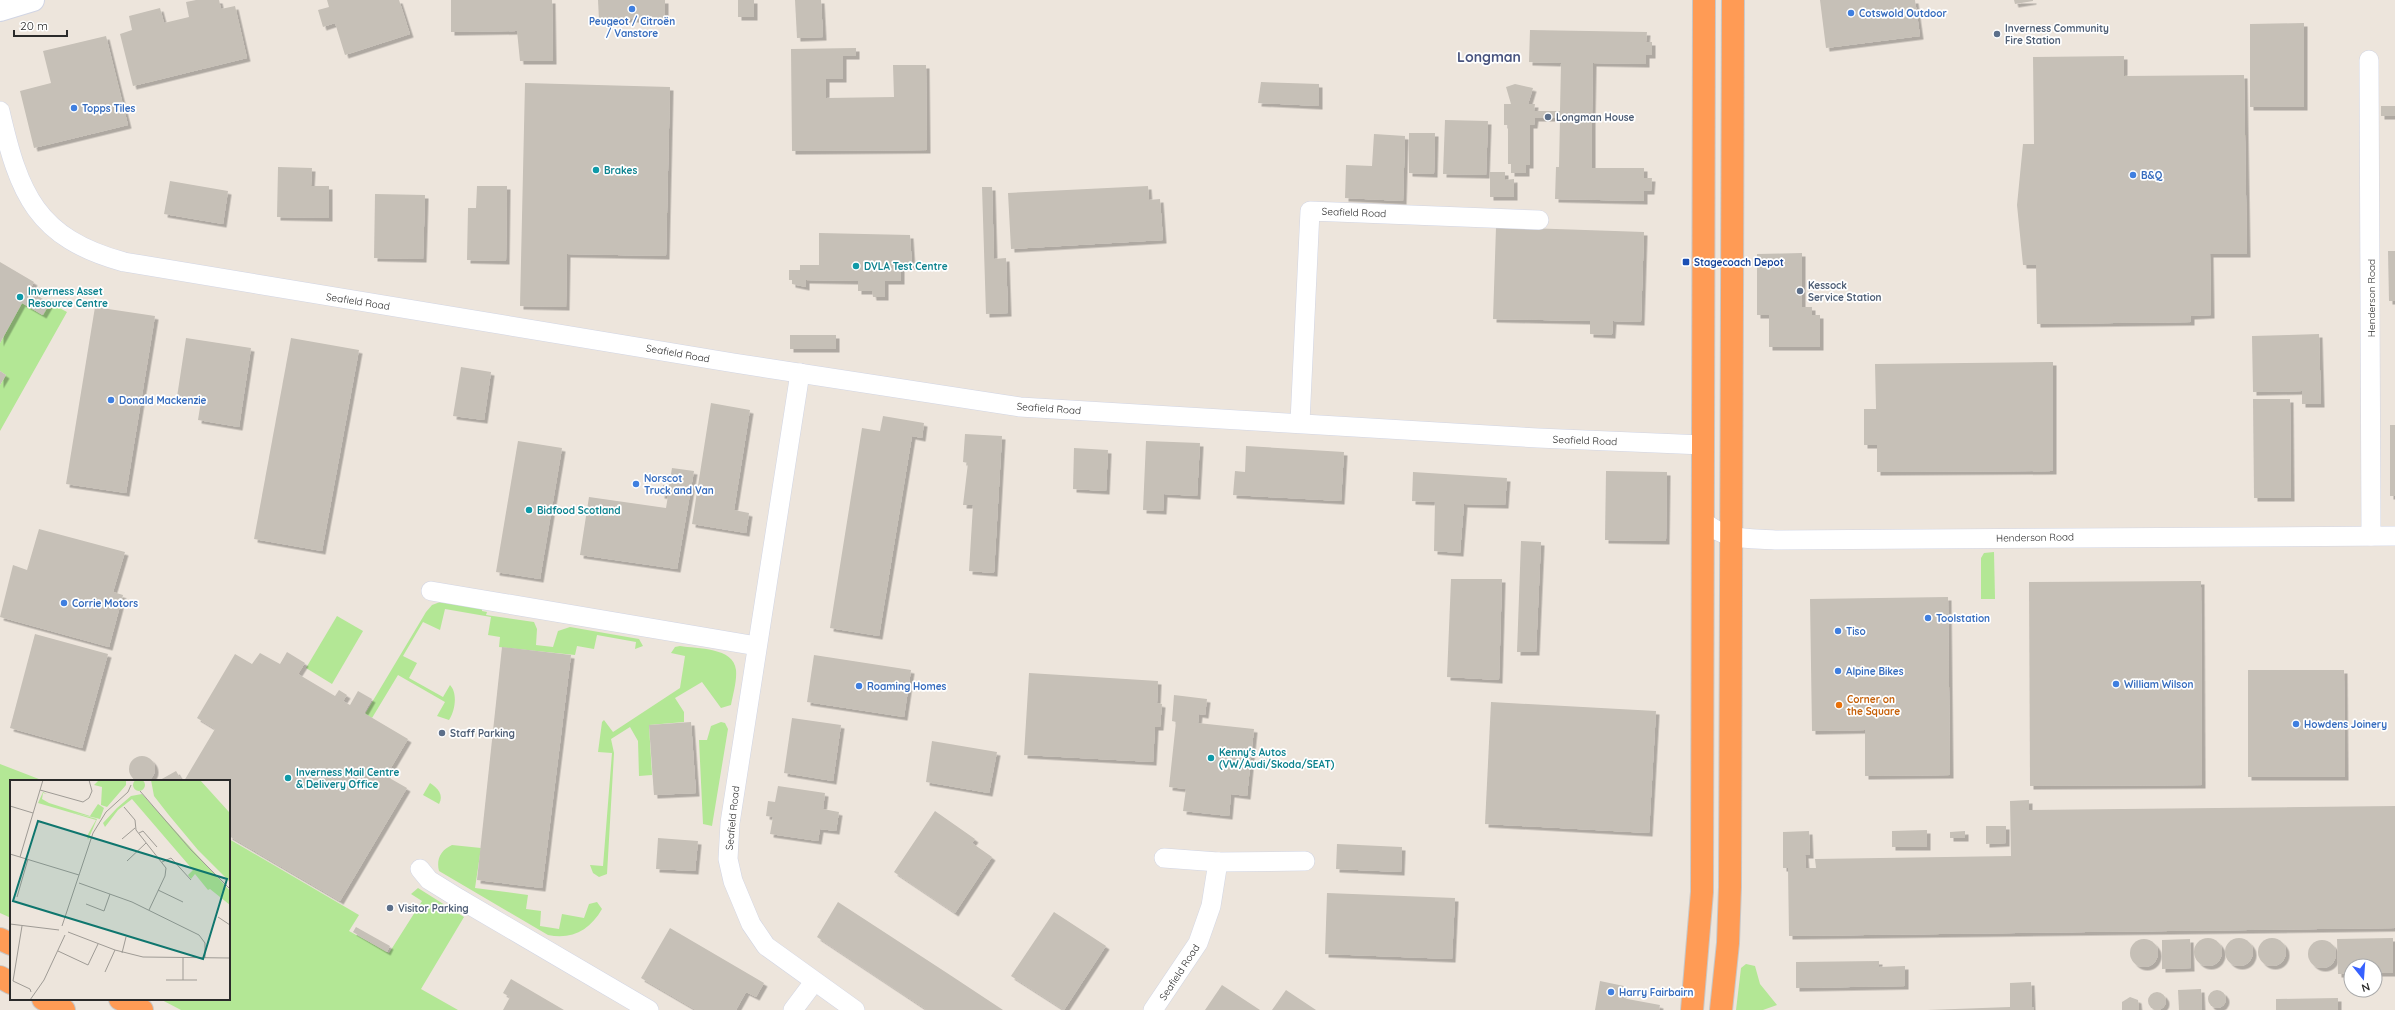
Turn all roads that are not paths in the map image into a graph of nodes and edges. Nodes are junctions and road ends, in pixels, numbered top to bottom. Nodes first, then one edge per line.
1 (33, 0) edge
2 (1704, 0) edge
3 (1733, 0) edge
4 (0, 10) edge
5 (2369, 60) dead end
6 (0, 111) edge
7 (1539, 220) dead end
8 (800, 373) junction
9 (1300, 422) junction
10 (1703, 445) junction
11 (1703, 521) junction
12 (2371, 536) junction
13 (2395, 536) edge
14 (1732, 538) junction
15 (431, 591) dead end
16 (757, 646) junction
17 (1164, 858) dead end
18 (1305, 861) dead end
19 (1218, 862) junction
20 (420, 869) dead end
21 (0, 939) edge
22 (10, 944) edge
23 (0, 977) edge
24 (10, 982) edge
25 (814, 982) junction
26 (45, 1000) edge
27 (122, 1000) edge
28 (64, 1010) edge
29 (142, 1010) edge
30 (649, 1010) edge
31 (793, 1010) edge
32 (855, 1010) edge
33 (1153, 1010) edge
34 (1692, 1010) edge
35 (1721, 1010) edge

1 - 4 street
2 - 10 highway
3 - 14 highway
5 - 12 street, Henderson Road
6 - 8 street, Seafield Road
7 - 9 street, Seafield Road
8 - 9 street, Seafield Road
8 - 16 street, Seafield Road
9 - 10 street, Seafield Road
10 - 11 highway
11 - 14 street, Henderson Road
11 - 34 highway
12 - 13 street, Henderson Road
12 - 14 street, Henderson Road
14 - 35 highway
15 - 16 street
16 - 25 street, Seafield Road
17 - 19 street
18 - 19 street
19 - 33 street, Seafield Road
20 - 30 street
21 - 22 highway
23 - 24 highway
25 - 31 street
25 - 32 street, Seafield Road
26 - 28 highway
27 - 29 highway

